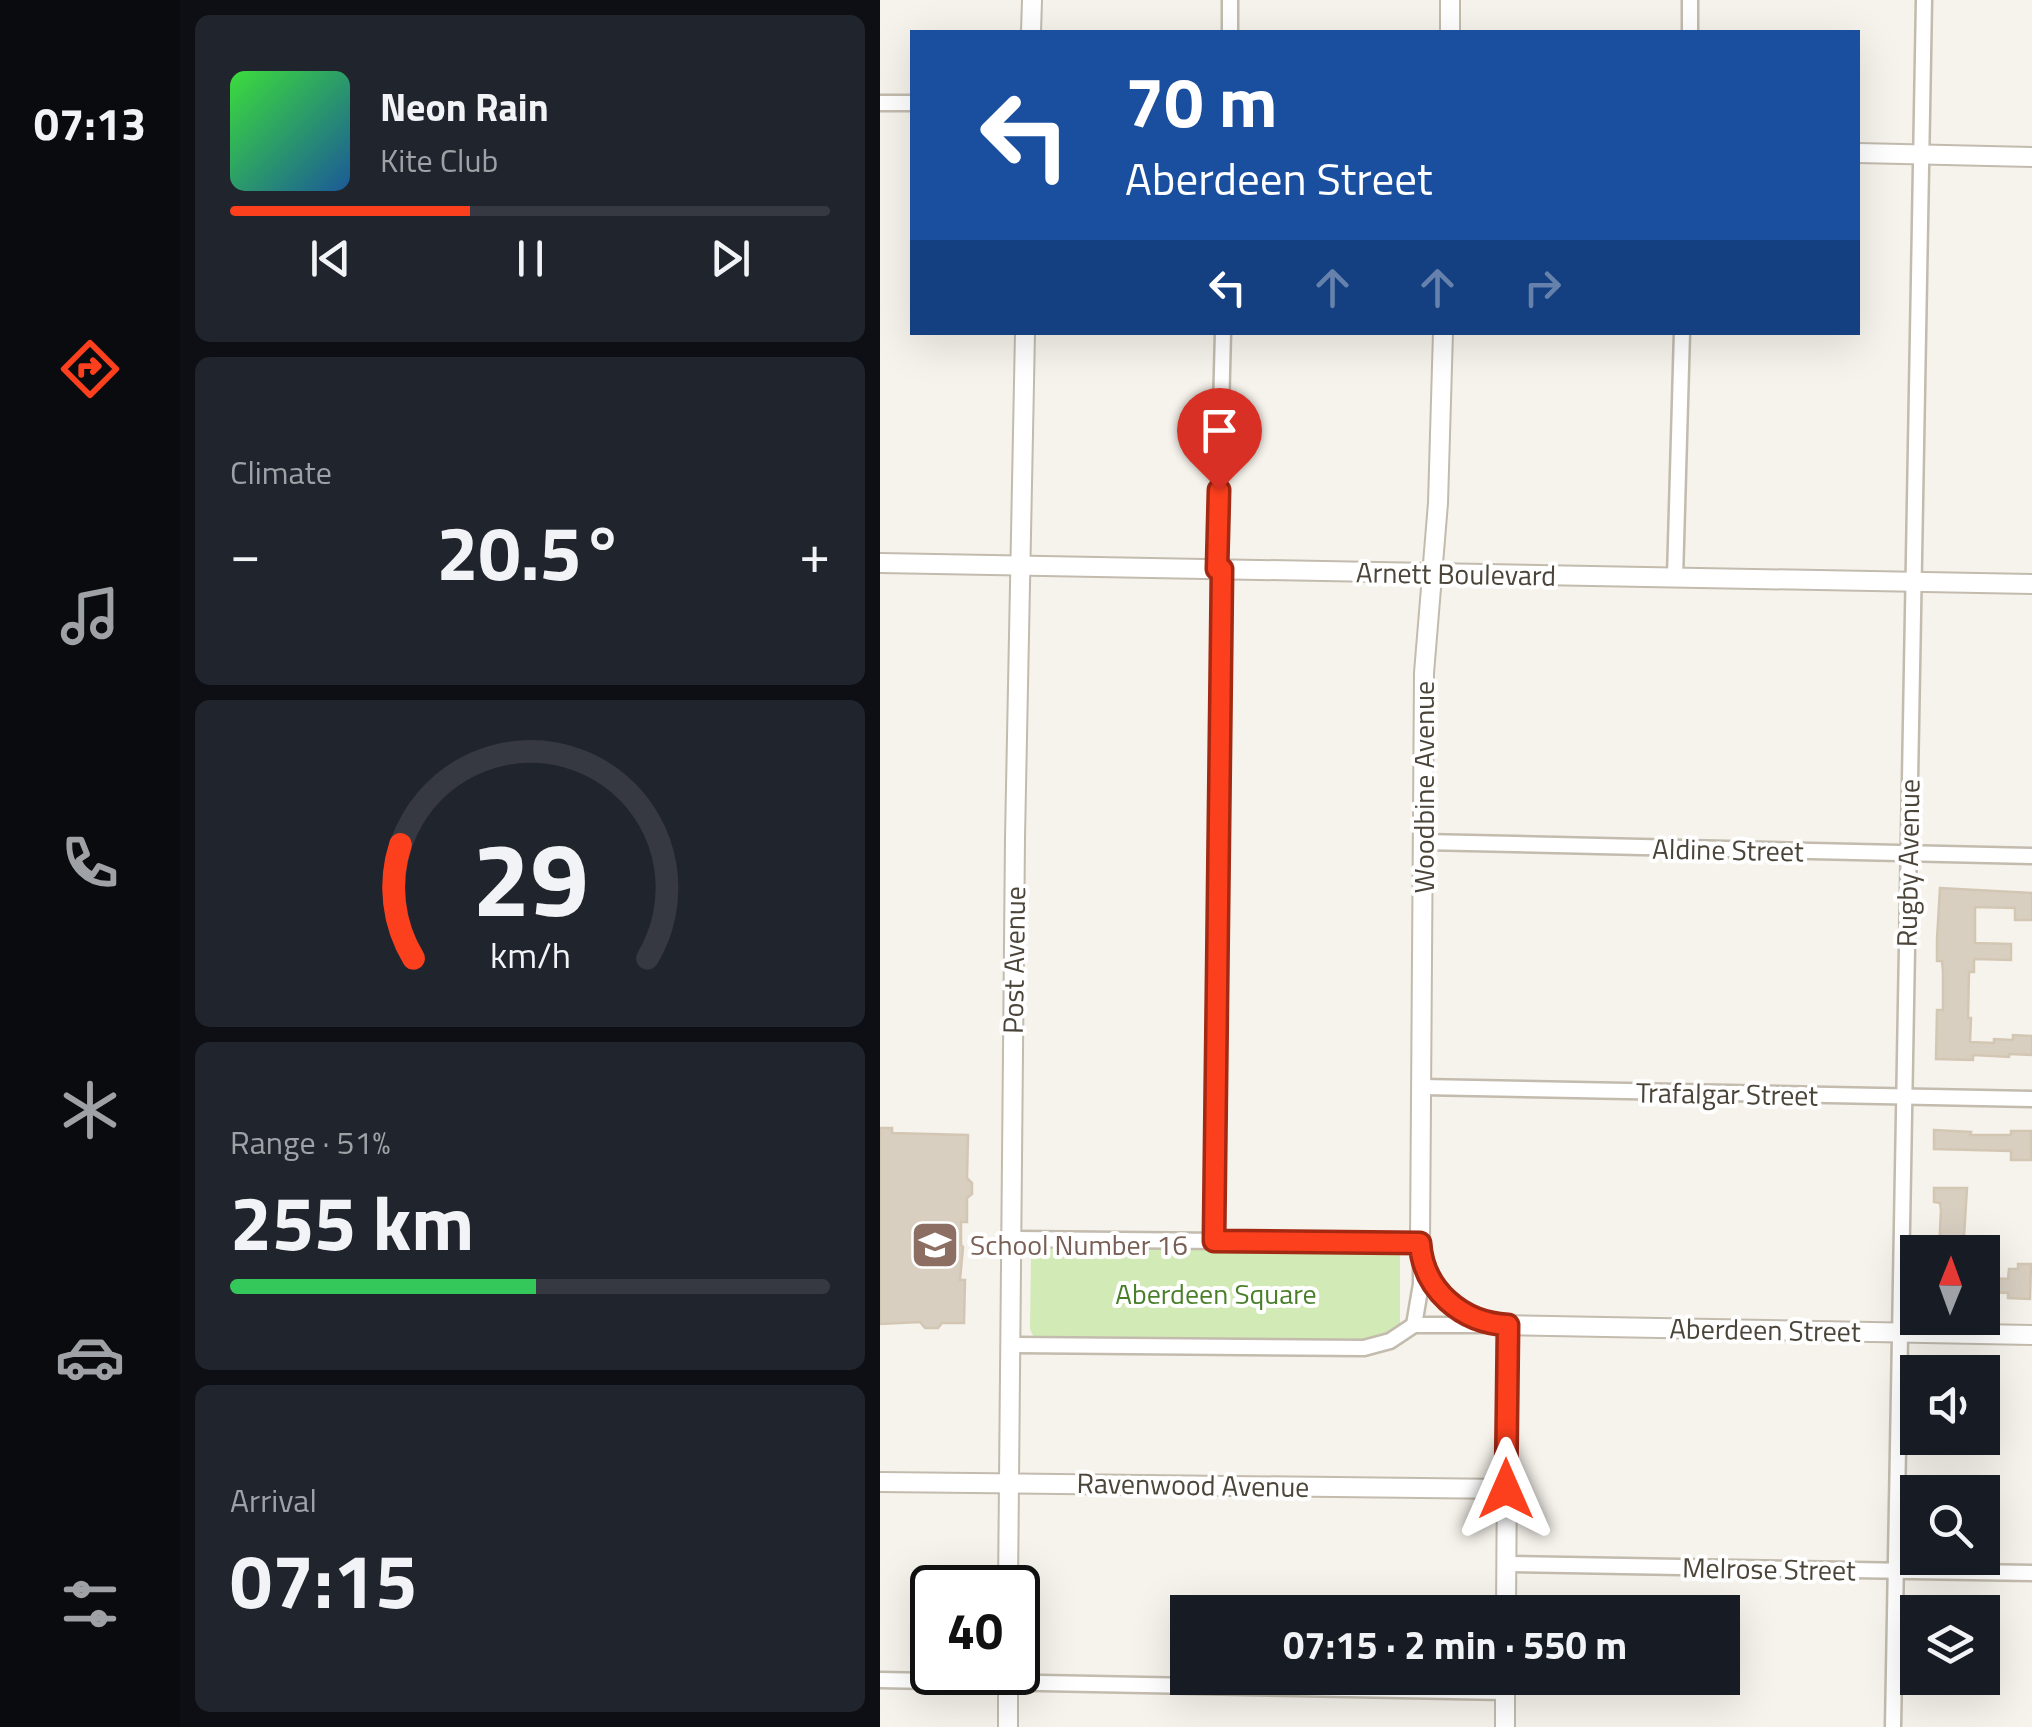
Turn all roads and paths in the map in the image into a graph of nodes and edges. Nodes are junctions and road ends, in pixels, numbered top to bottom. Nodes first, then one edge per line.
1 (1032, 0) edge
2 (1230, 0) edge
3 (1450, 0) edge
4 (1690, 0) edge
5 (1924, 0) edge
6 (1031, 30) edge
7 (1230, 30) edge
8 (1450, 30) edge
9 (1690, 30) edge
10 (880, 103) edge
11 (910, 103) edge
12 (1860, 153) edge
13 (1920, 154) junction
14 (2032, 156) edge
15 (1025, 335) edge
16 (1223, 335) edge
17 (1442, 335) edge
18 (1682, 335) edge
19 (880, 563) edge
20 (1020, 565) junction
21 (1219, 569) junction
22 (1432, 573) junction
23 (1675, 578) junction
24 (1914, 582) junction
25 (2032, 584) edge
26 (1423, 842) junction
27 (1908, 854) junction
28 (2032, 856) edge
29 (1422, 1086) junction
30 (1903, 1098) junction
31 (2032, 1099) edge
32 (1901, 1235) edge
33 (1011, 1239) junction
34 (1214, 1241) junction
35 (1421, 1247) junction
36 (1414, 1324) junction
37 (1503, 1325) junction
38 (1900, 1333) joint
39 (2000, 1335) edge
40 (2032, 1335) edge
41 (1010, 1345) junction
42 (880, 1482) edge
43 (1008, 1483) junction
44 (1506, 1489) junction
45 (1506, 1564) junction
46 (1008, 1565) edge
47 (1895, 1572) junction
48 (2032, 1573) edge
49 (1506, 1595) edge
50 (1040, 1678) edge
51 (910, 1679) edge
52 (880, 1680) edge
53 (1170, 1680) edge
54 (1008, 1695) edge
55 (1505, 1695) edge
56 (1008, 1727) edge
57 (1505, 1727) edge
58 (1892, 1727) edge

1 - 6 street
2 - 7 street
3 - 8 street
4 - 9 street
5 - 13 street, Rugby Avenue
10 - 11 street
12 - 13 street
13 - 14 street
13 - 24 street, Rugby Avenue
15 - 20 street, Post Avenue
16 - 21 street
17 - 22 street, Woodbine Avenue
18 - 23 street
19 - 20 street, Arnett Boulevard
20 - 21 street, Arnett Boulevard
20 - 33 street, Post Avenue
21 - 22 street, Arnett Boulevard
21 - 34 street
22 - 23 street, Arnett Boulevard
22 - 26 street, Woodbine Avenue
23 - 24 street, Arnett Boulevard
24 - 25 street, Arnett Boulevard
24 - 27 street, Rugby Avenue
26 - 27 street, Aldine Street
26 - 29 street, Woodbine Avenue
27 - 28 street, Aldine Street
27 - 30 street, Rugby Avenue
29 - 30 street, Trafalgar Street
29 - 35 street, Woodbine Avenue
30 - 31 street, Trafalgar Street
30 - 32 street, Rugby Avenue
33 - 34 street
33 - 41 street, Post Avenue
34 - 35 street
35 - 36 street
35 - 37 street, Aberdeen Street
36 - 37 street, Aberdeen Street
36 - 41 street, Aberdeen Street
37 - 38 street, Aberdeen Street
37 - 44 street
38 - 47 street, Rugby Avenue
39 - 40 street, Aberdeen Street
41 - 43 street, Post Avenue
42 - 43 street, Ravenwood Avenue
43 - 44 street, Ravenwood Avenue
43 - 46 street, Post Avenue
44 - 45 street
45 - 47 street, Melrose Street
45 - 49 street
47 - 48 street, Melrose Street
47 - 58 street, Rugby Avenue
50 - 53 street
51 - 52 street
54 - 56 street
55 - 57 street

